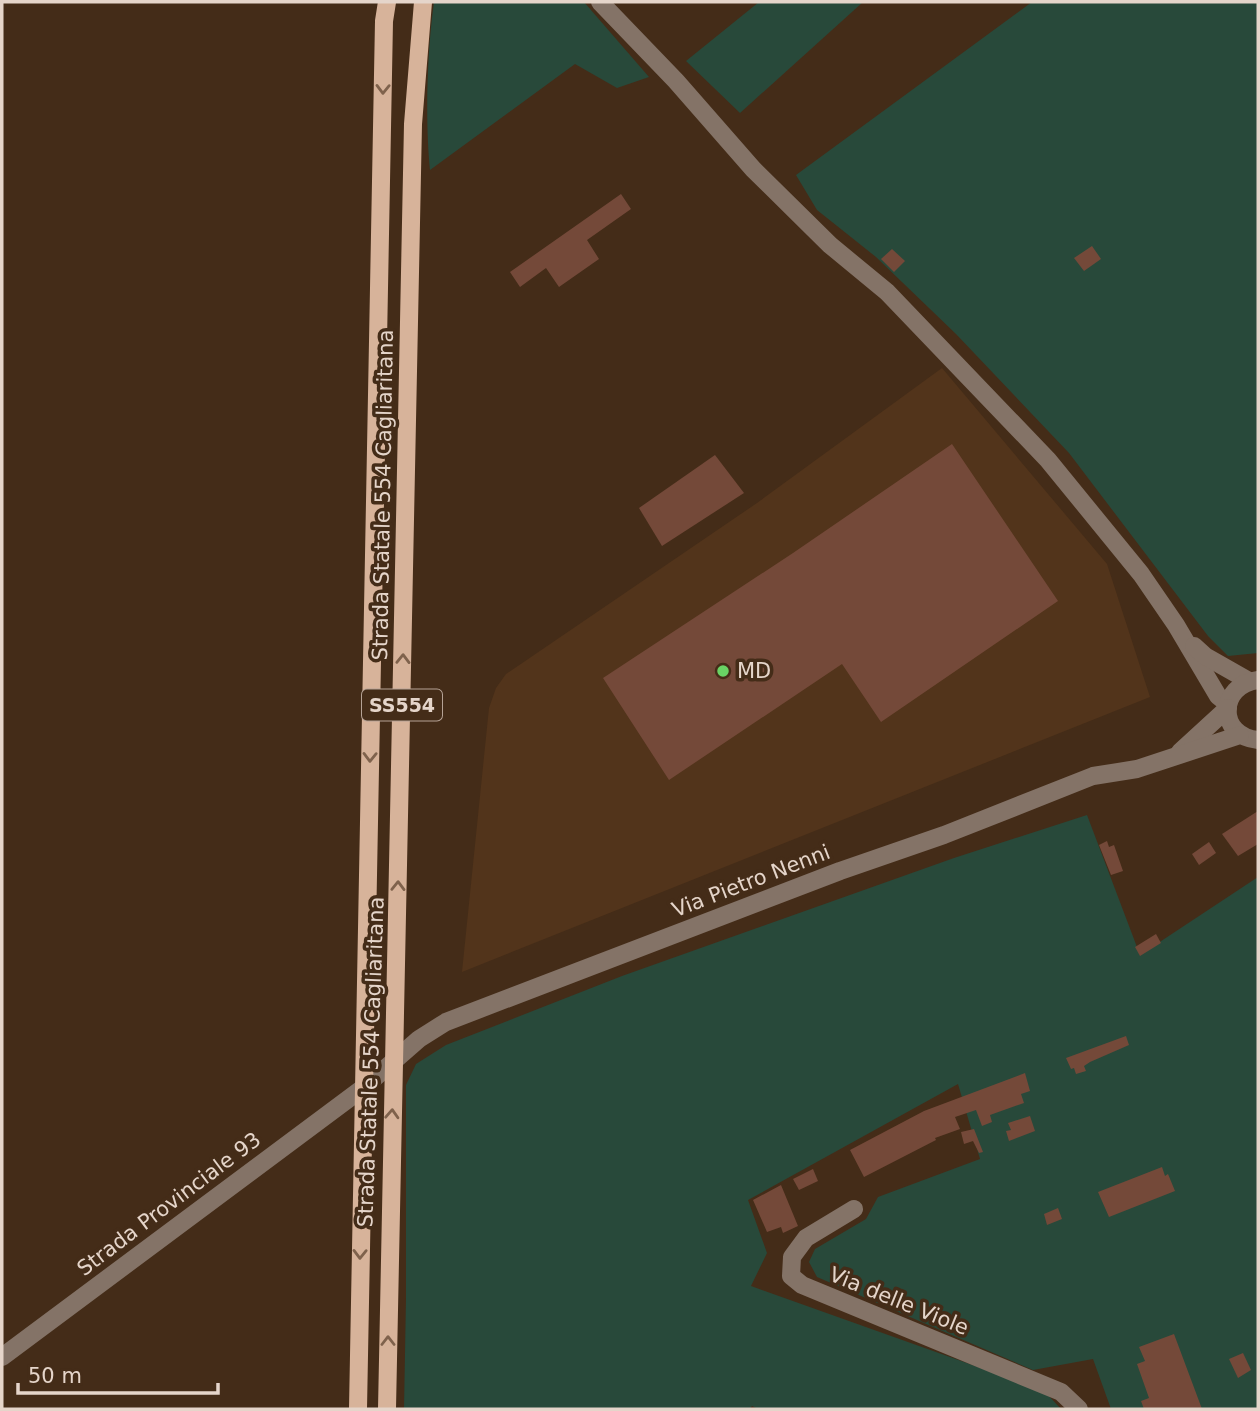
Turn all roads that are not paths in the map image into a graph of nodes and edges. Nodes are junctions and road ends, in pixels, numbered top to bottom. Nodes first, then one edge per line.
1 (387, 2) edge
2 (423, 2) edge
3 (600, 2) edge
4 (1179, 632) junction
5 (1253, 681) edge
6 (1228, 706) junction
7 (1240, 735) junction
8 (1258, 740) edge
9 (1175, 757) junction
10 (395, 1060) junction
11 (363, 1088) junction
12 (854, 1209) dead end
13 (2, 1357) edge
14 (358, 1409) edge
15 (387, 1409) edge
16 (1079, 1409) edge

1 -> 11 main road, Strada Statale 554 Cagliaritana / SS554
10 -> 2 main road, Strada Statale 554 Cagliaritana / SS554
3 - 4 street
4 - 5 street
4 - 6 street
5 - 6 street, Via Pietro Nenni
6 - 7 street
6 - 9 street, Via Pietro Nenni
7 - 8 street
7 - 9 street, Via Pietro Nenni
9 - 10 street, Via Pietro Nenni
10 - 11 street, Via Pietro Nenni
15 -> 10 main road, Strada Statale 554 Cagliaritana / SS554
11 - 13 street, Strada Provinciale 93
11 -> 14 main road, Strada Statale 554 Cagliaritana / SS554
12 - 16 street, Via delle Viole

